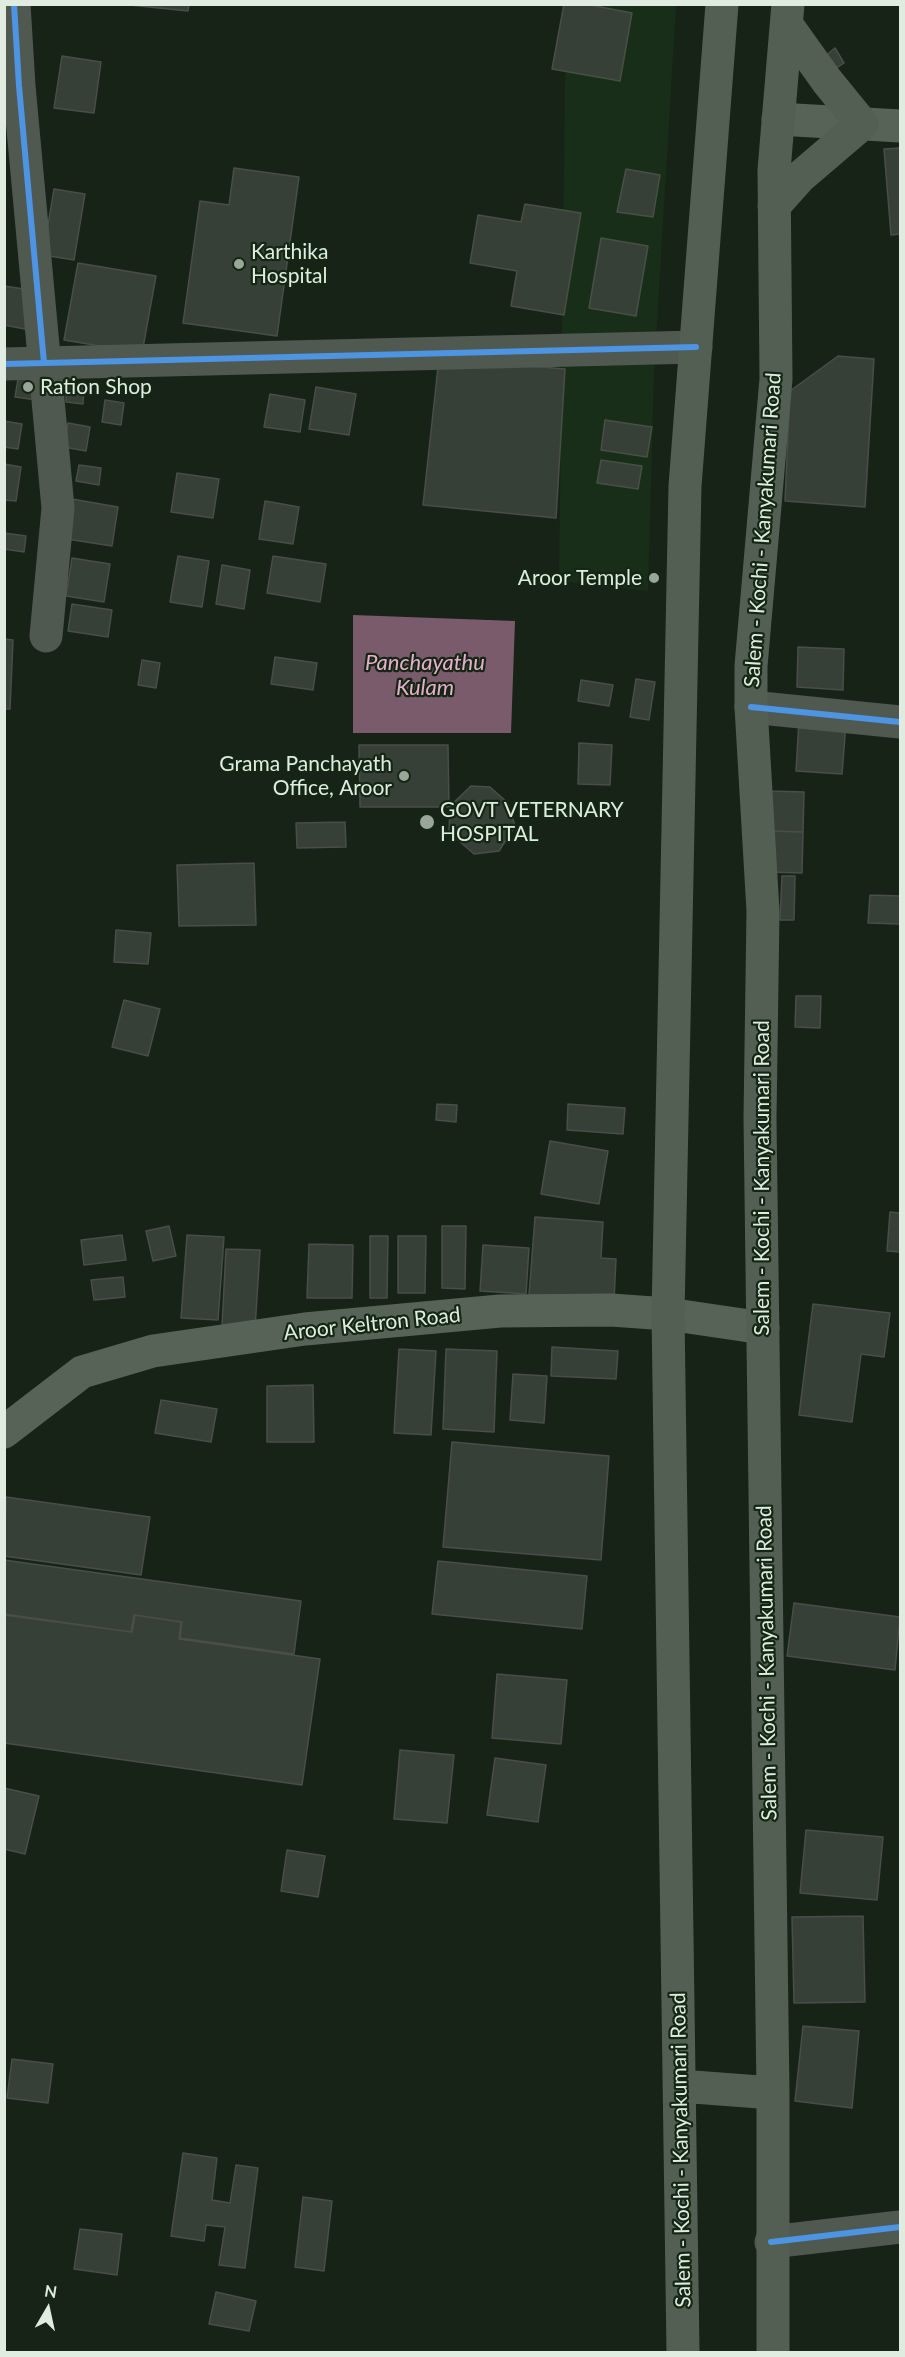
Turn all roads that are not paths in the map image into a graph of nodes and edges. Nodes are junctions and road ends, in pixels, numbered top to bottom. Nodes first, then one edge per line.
1 (14, 4) edge
2 (722, 4) edge
3 (788, 15) edge
4 (778, 119) junction
5 (862, 124) junction
6 (900, 126) edge
7 (774, 206) junction
8 (696, 347) junction
9 (44, 363) junction
10 (4, 364) edge
11 (46, 636) dead end
12 (751, 707) junction
13 (900, 722) edge
14 (668, 1314) junction
15 (762, 1328) junction
16 (4, 1432) edge
17 (680, 2086) junction
18 (773, 2093) junction
19 (900, 2227) edge
20 (771, 2242) junction
21 (684, 2352) edge
22 (772, 2352) edge

1 - 9 street
2 - 8 highway, Salem - Kochi - Kanyakumari Road
3 - 4 highway, Salem - Kochi - Kanyakumari Road
3 - 5 highway
4 - 5 main road
4 - 7 highway, Salem - Kochi - Kanyakumari Road
5 - 6 main road
5 - 7 highway
7 - 12 highway, Salem - Kochi - Kanyakumari Road
8 - 9 street
8 - 14 highway, Salem - Kochi - Kanyakumari Road
9 - 10 street
9 - 11 street
12 - 13 street
12 - 15 highway, Salem - Kochi - Kanyakumari Road
14 - 15 main road, Aroor Keltron Road
14 - 16 main road, Aroor Keltron Road
14 - 17 highway, Salem - Kochi - Kanyakumari Road
15 - 18 highway, Salem - Kochi - Kanyakumari Road
17 - 18 highway
17 - 21 highway, Salem - Kochi - Kanyakumari Road
18 - 20 highway, Salem - Kochi - Kanyakumari Road
19 - 20 street
20 - 22 highway, Salem - Kochi - Kanyakumari Road

